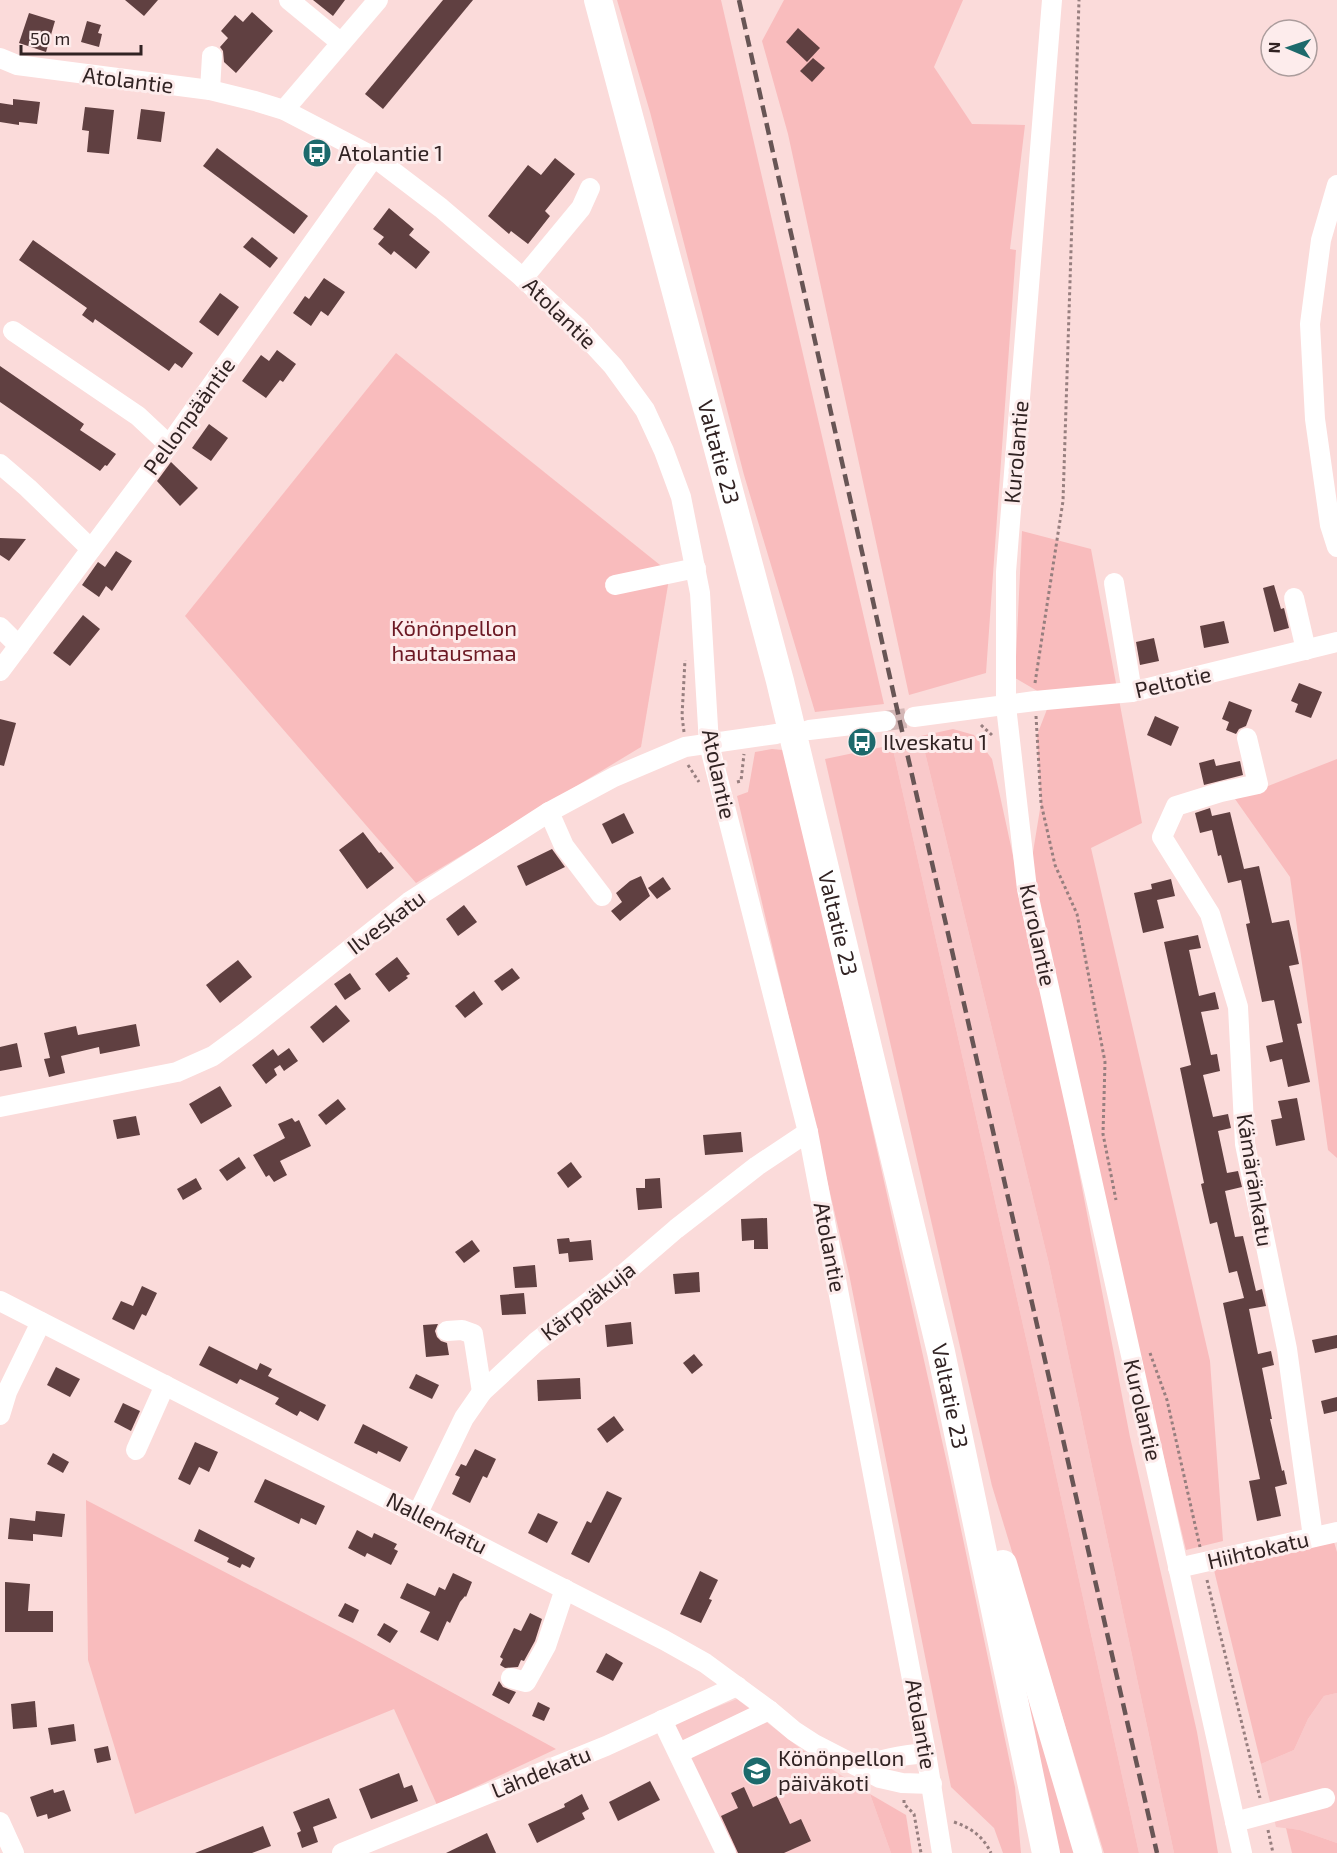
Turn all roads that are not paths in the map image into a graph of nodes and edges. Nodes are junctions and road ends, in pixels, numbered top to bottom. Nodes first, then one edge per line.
1 (289, 0) edge
2 (378, 0) edge
3 (598, 0) edge
4 (1052, 0) edge
5 (340, 42) junction
6 (212, 56) dead end
7 (0, 58) edge
8 (210, 90) junction
9 (284, 110) junction
10 (374, 157) junction
11 (1337, 185) edge
12 (590, 188) dead end
13 (523, 278) junction
14 (13, 331) dead end
15 (169, 445) junction
16 (0, 464) edge
17 (1337, 547) edge
18 (91, 549) junction
19 (696, 568) junction
20 (1114, 583) dead end
21 (615, 585) dead end
22 (1294, 598) dead end
23 (0, 627) edge
24 (1337, 642) edge
25 (19, 646) junction
26 (1306, 650) junction
27 (0, 671) edge
28 (1132, 692) junction
29 (1006, 706) junction
30 (914, 717) tunnel mouth
31 (886, 721) tunnel mouth
32 (809, 730) dead end
33 (776, 734) dead end
34 (1247, 738) dead end
35 (709, 744) junction
36 (549, 812) junction
37 (602, 896) dead end
38 (0, 1107) edge
39 (808, 1132) junction
40 (0, 1301) edge
41 (41, 1322) junction
42 (447, 1331) dead end
43 (941, 1352) junction
44 (165, 1385) junction
45 (482, 1392) junction
46 (0, 1415) edge
47 (136, 1449) dead end
48 (418, 1513) junction
49 (1337, 1532) edge
50 (1313, 1537) junction
51 (1178, 1568) junction
52 (565, 1589) junction
53 (511, 1678) dead end
54 (737, 1686) junction
55 (769, 1710) junction
56 (662, 1720) junction
57 (679, 1753) junction
58 (926, 1753) junction
59 (861, 1767) junction
60 (932, 1784) junction
61 (1325, 1798) dead end
62 (0, 1822) edge
63 (1234, 1822) junction
64 (14, 1853) edge
65 (342, 1853) edge
66 (726, 1853) edge
67 (942, 1853) edge
68 (1046, 1853) edge
69 (1088, 1853) edge
70 (1242, 1853) edge

1 - 5 street
2 - 5 street
3 - 43 highway, Valtatie 23
4 - 29 street, Kurolantie
5 - 9 street
6 - 8 street
7 - 8 street, Atolantie
8 - 9 street, Atolantie
9 - 10 street, Atolantie
10 - 13 street, Atolantie
10 - 15 street, Pellonpääntie
11 - 17 street
12 - 13 street
13 - 19 street, Atolantie
14 - 15 street
15 - 18 street, Pellonpääntie
16 - 18 street
18 - 25 street, Pellonpääntie
19 - 21 street
19 - 35 street, Atolantie
20 - 28 street
22 - 26 street
23 - 25 street
24 - 26 street, Peltotie
25 - 27 street, Pellonpääntie
26 - 28 street, Peltotie
28 - 29 street, Peltotie
29 - 30 street
29 - 51 street, Kurolantie
31 - 32 street
33 - 35 street, Ilveskatu
34 - 50 street, Kämäränkatu
35 - 36 street, Ilveskatu
35 - 39 street, Atolantie
36 - 37 street
36 - 38 street, Ilveskatu
39 - 45 street, Kärppäkuja
39 - 58 street, Atolantie
40 - 41 street, Nallenkatu
41 - 44 street, Nallenkatu
41 - 46 street
42 - 45 street
43 - 68 highway, Valtatie 23
43 - 69 highway
44 - 47 street
44 - 48 street, Nallenkatu
45 - 48 street, Kärppäkuja
48 - 52 street, Nallenkatu
49 - 50 street, Hiihtokatu
50 - 51 street, Hiihtokatu
51 - 63 street, Kurolantie
52 - 53 street
52 - 54 street, Nallenkatu
54 - 55 street, Nallenkatu
54 - 56 street, Lähdekatu
55 - 57 street
55 - 59 street, Nallenkatu
56 - 57 street
56 - 65 street, Lähdekatu
57 - 66 street
58 - 59 street
58 - 60 street, Atolantie
59 - 60 street, Nallenkatu
60 - 67 street, Atolantie
61 - 63 street
62 - 64 street
63 - 70 street, Kurolantie

